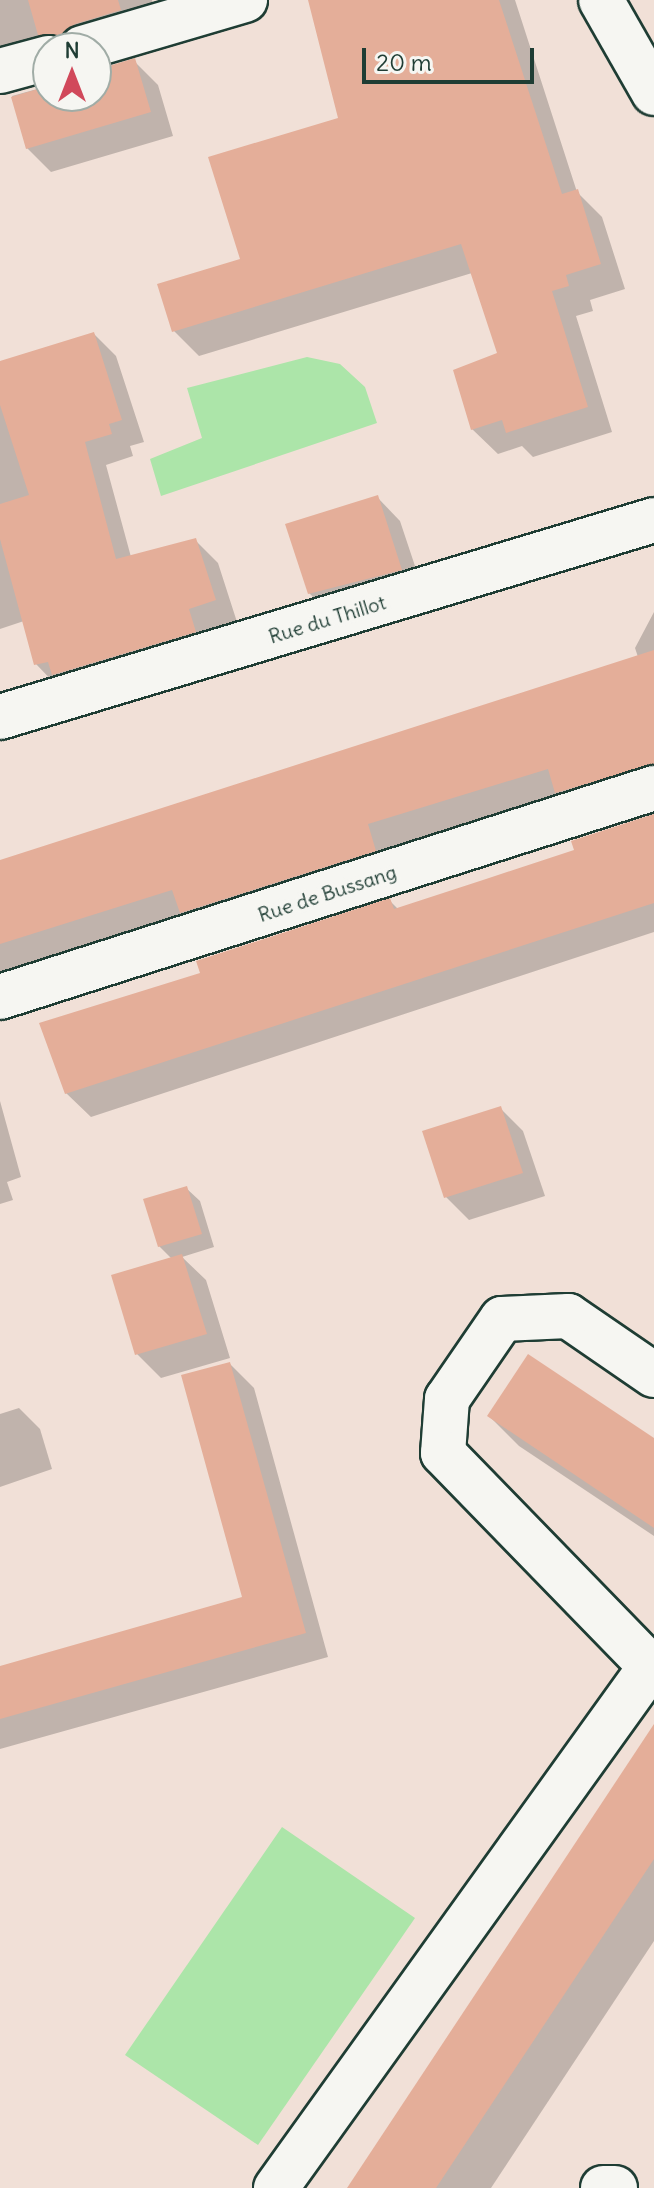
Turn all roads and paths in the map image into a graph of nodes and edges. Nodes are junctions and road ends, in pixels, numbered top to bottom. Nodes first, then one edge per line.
1 (245, 0) edge
2 (601, 0) edge
3 (112, 39) edge
4 (32, 62) edge
5 (0, 71) edge
6 (654, 93) edge
7 (654, 520) edge
8 (0, 717) edge
9 (654, 788) edge
10 (0, 997) edge
11 (654, 1375) edge
12 (652, 1668) edge
13 (276, 2188) edge
14 (603, 2188) edge
15 (615, 2188) edge

1 - 3 street
2 - 6 street
4 - 5 street
7 - 8 street, Rue du Thillot
9 - 10 street, Rue de Bussang
11 - 12 street
12 - 13 street
14 - 15 street

